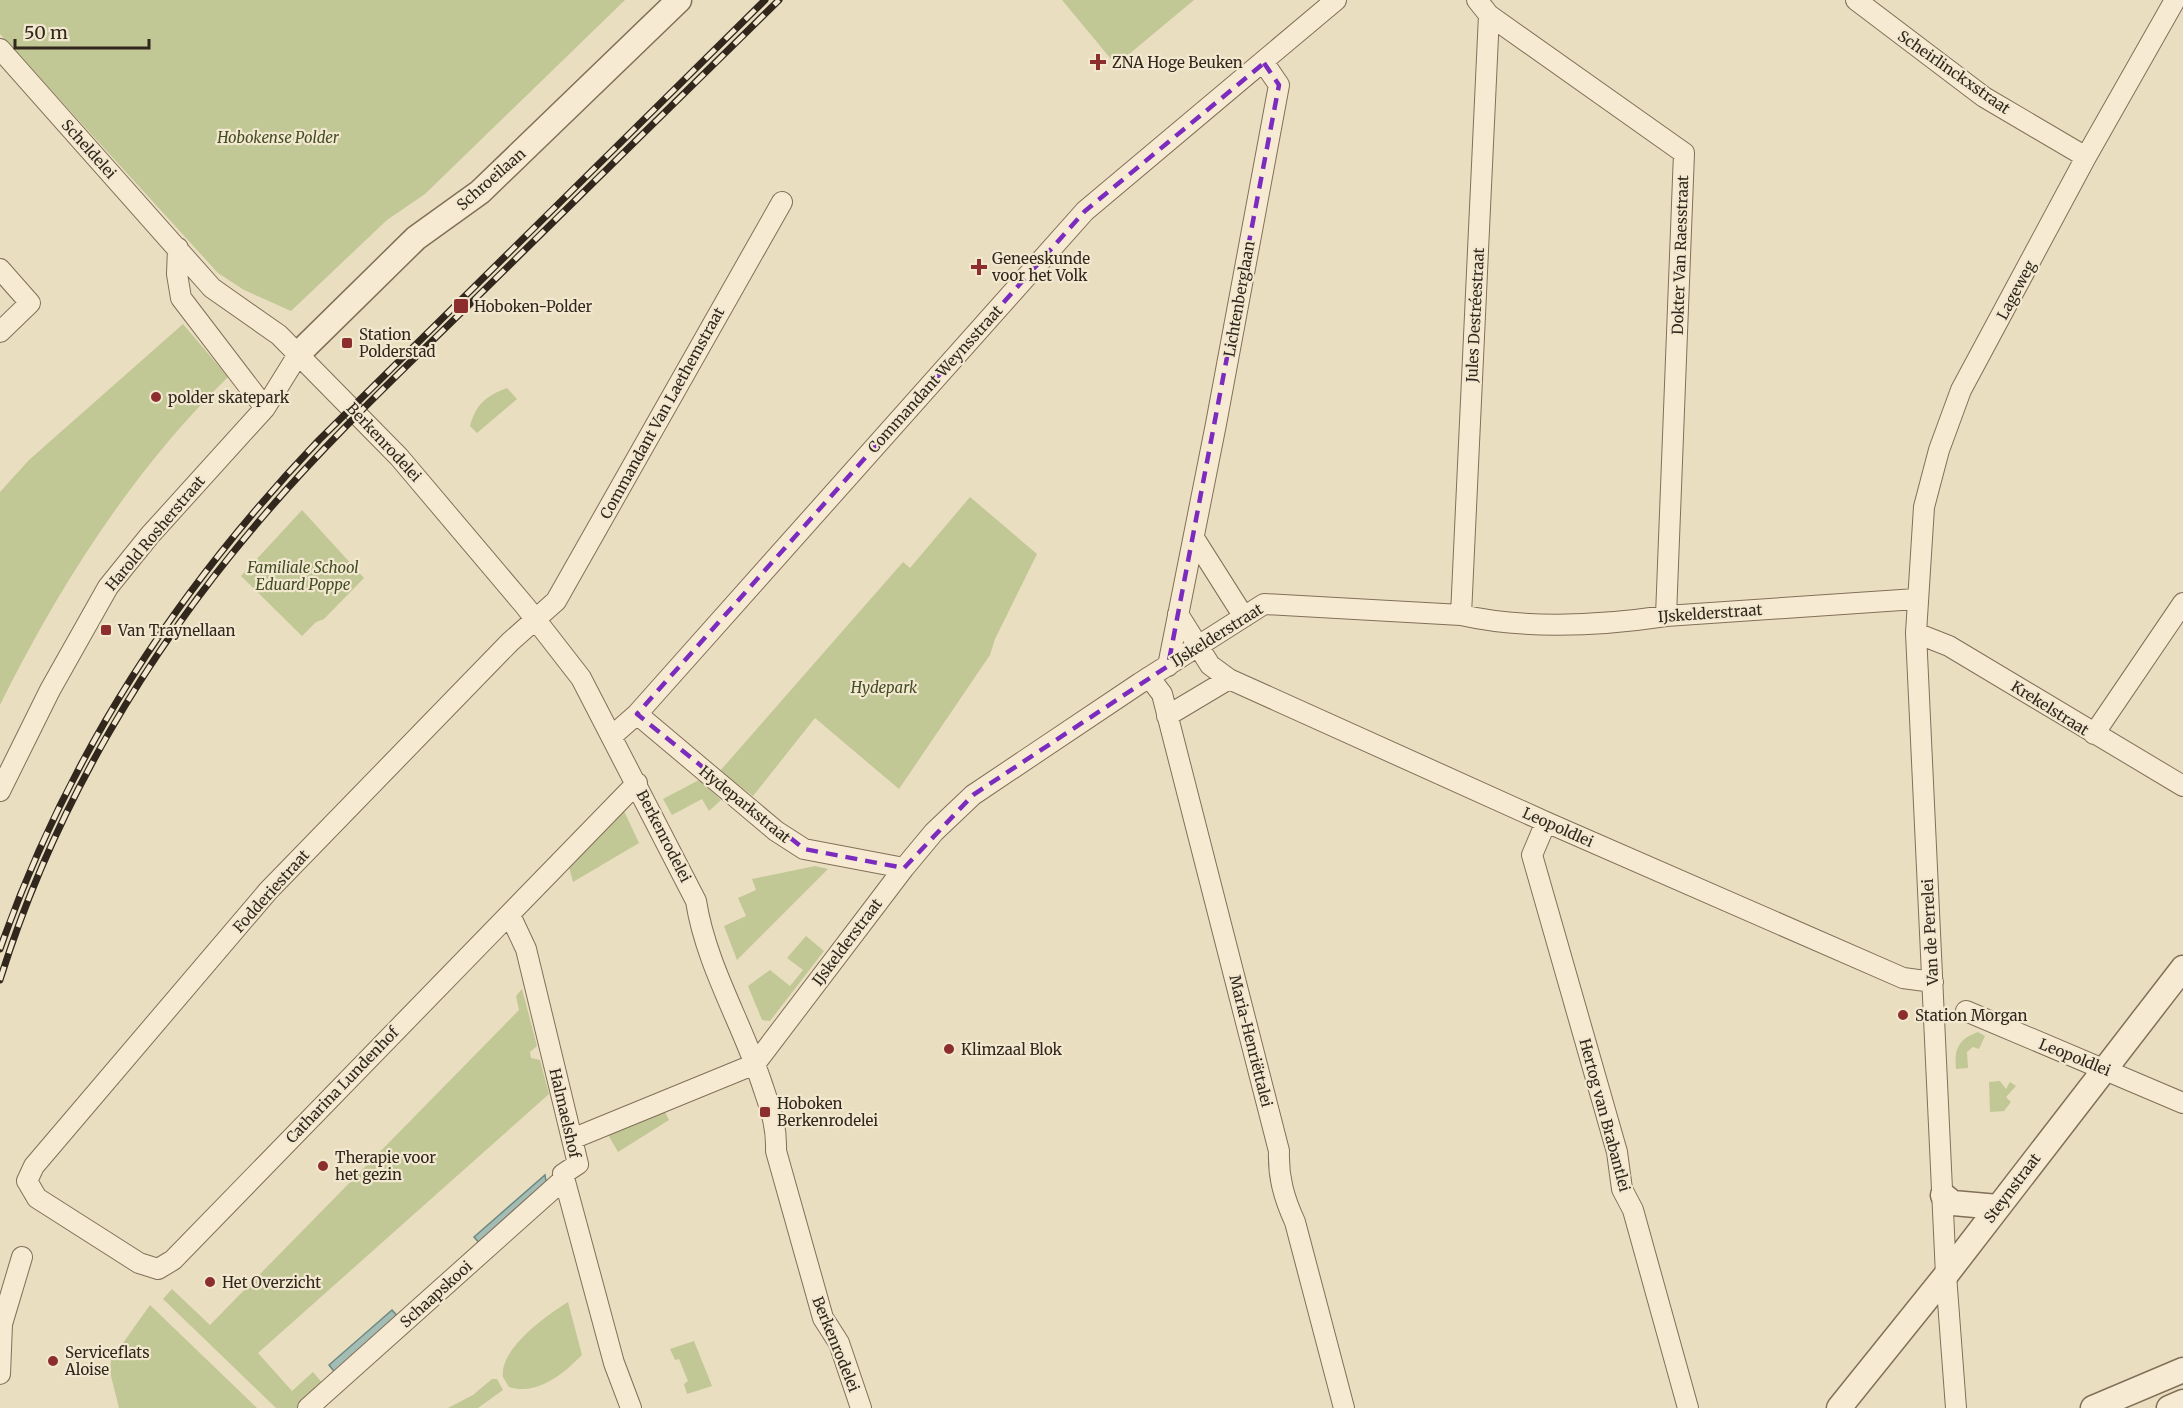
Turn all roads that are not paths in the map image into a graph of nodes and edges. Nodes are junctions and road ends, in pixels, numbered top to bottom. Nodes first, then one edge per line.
1 (680, 0) edge
2 (1336, 0) edge
3 (1856, 0) edge
4 (2175, 0) edge
5 (1483, 7) edge
6 (0, 49) edge
7 (1264, 63) junction
8 (2086, 157) junction
9 (782, 202) dead end
10 (178, 248) junction
11 (0, 269) edge
12 (0, 332) edge
13 (299, 353) junction
14 (265, 408) junction
15 (1194, 538) junction
16 (1916, 599) junction
17 (2183, 603) edge
18 (1178, 614) junction
19 (1461, 615) junction
20 (1666, 616) junction
21 (1244, 617) junction
22 (537, 621) junction
23 (1916, 633) junction
24 (1198, 646) junction
25 (1168, 666) junction
26 (1149, 677) junction
27 (1229, 679) junction
28 (637, 714) junction
29 (1167, 716) junction
30 (2094, 734) junction
31 (612, 736) junction
32 (637, 783) junction
33 (2183, 786) edge
34 (0, 792) edge
35 (1546, 822) junction
36 (904, 868) junction
37 (510, 915) junction
38 (2183, 968) edge
39 (1933, 982) junction
40 (1966, 1011) dead end
41 (755, 1064) junction
42 (2103, 1068) junction
43 (2183, 1103) edge
44 (572, 1139) junction
45 (564, 1179) junction
46 (27, 1181) joint
47 (1943, 1195) junction
48 (1998, 1207) junction
49 (22, 1257) dead end
50 (1946, 1275) junction
51 (2183, 1370) edge
52 (0, 1374) edge
53 (2183, 1402) edge
54 (308, 1408) edge
55 (631, 1408) edge
56 (861, 1408) edge
57 (1344, 1408) edge
58 (1688, 1408) edge
59 (1839, 1408) edge
60 (1956, 1408) edge
61 (2093, 1408) edge
62 (2169, 1408) edge

1 - 13 street, Schroeilaan
2 - 7 street, Commandant Weynsstraat
3 - 8 street, Scheirlinckxstraat
4 - 8 street, Lageweg
5 - 19 street, Jules Destréestraat
5 - 20 street, Dokter Van Raesstraat
6 - 10 street, Scheldelei
7 - 15 street, Lichtenberglaan
7 - 28 street, Commandant Weynsstraat
8 - 16 street, Lageweg
9 - 22 street, Commandant Van Laethemstraat
10 - 13 street, Scheldelei
10 - 14 street
11 - 12 street
13 - 14 street, Harold Rosherstraat
13 - 22 street, Berkenrodelei
14 - 34 street, Harold Rosherstraat
15 - 18 street, Lichtenberglaan
15 - 21 street
16 - 20 street, IJskelderstraat
16 - 23 street, Van de Perrelei
17 - 30 street
18 - 24 street
18 - 25 street, Lichtenberglaan
19 - 20 street, IJskelderstraat
19 - 21 street, IJskelderstraat
21 - 24 street, IJskelderstraat
22 - 31 street, Berkenrodelei
22 - 46 street, Fodderiestraat
23 - 30 street, Krekelstraat
23 - 39 street, Van de Perrelei
24 - 25 street, IJskelderstraat
24 - 27 street, Leopoldlei
25 - 26 street, IJskelderstraat
26 - 29 street, Maria-Henriëttalei
26 - 36 street, IJskelderstraat
27 - 29 street
27 - 35 street, Leopoldlei
28 - 31 street, Commandant Weynsstraat
28 - 36 street, Hydeparkstraat
29 - 57 street, Maria-Henriëttalei
30 - 33 street, Krekelstraat
31 - 32 street, Berkenrodelei
32 - 37 street, Catharina Lundenhof
32 - 41 street, Berkenrodelei
35 - 39 street, Leopoldlei
35 - 58 street, Hertog van Brabantlei
36 - 41 street, IJskelderstraat
37 - 44 street, Halmaelshof
37 - 46 street, Catharina Lundenhof
38 - 42 street, Steynstraat
39 - 47 street, Van de Perrelei
40 - 42 street, Leopoldlei
41 - 44 street
41 - 56 street, Berkenrodelei
42 - 43 street, Leopoldlei
42 - 48 street, Steynstraat
44 - 45 street, Halmaelshof
45 - 54 street, Schaapskooi
45 - 55 street, Halmaelshof
47 - 48 street
47 - 50 street, Van de Perrelei
48 - 50 street, Steynstraat
49 - 52 street
50 - 59 street, Steynstraat
50 - 60 street, Van de Perrelei
51 - 61 street
53 - 62 street

